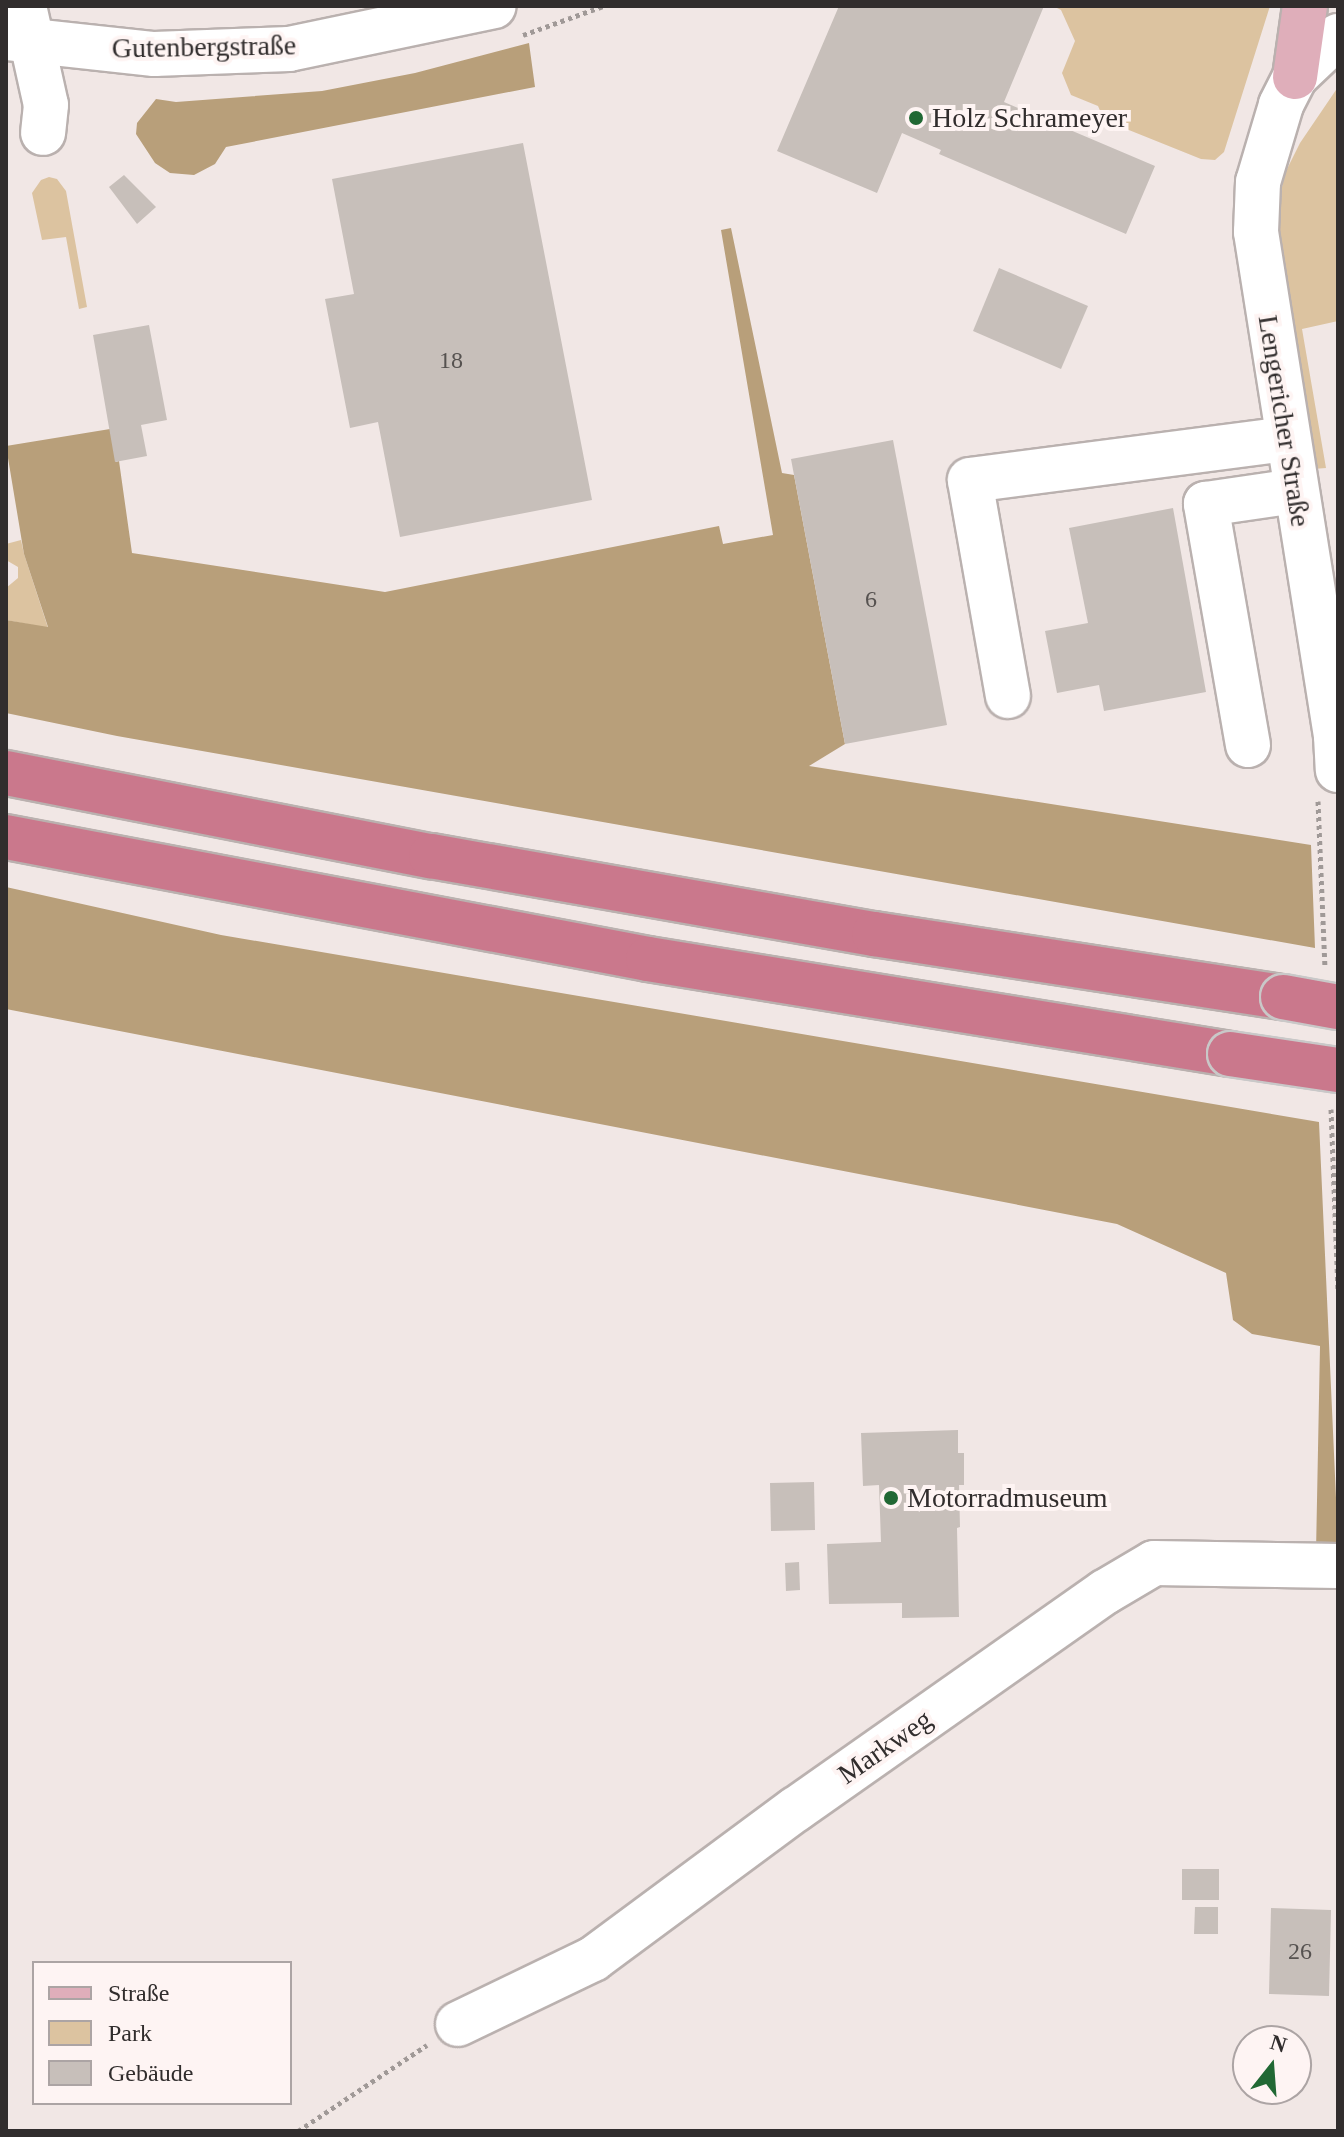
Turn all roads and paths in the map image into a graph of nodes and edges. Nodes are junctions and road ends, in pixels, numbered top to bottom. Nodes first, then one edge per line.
1 (494, 6) edge
2 (1305, 6) edge
3 (20, 29) edge
4 (1338, 36) edge
5 (1295, 77) junction
6 (43, 133) dead end
7 (1287, 439) junction
8 (1295, 491) junction
9 (1008, 696) dead end
10 (1248, 745) dead end
11 (1338, 770) edge
12 (6, 773) edge
13 (6, 837) edge
14 (1338, 1007) edge
15 (1338, 1070) edge
16 (1338, 1566) edge
17 (458, 2024) joint
18 (298, 2131) edge

1 - 3 street, Gutenbergstraße
2 - 5 main road, Lengericher Straße
3 - 6 street
4 - 5 street, Lengericher Straße
5 - 7 street, Lengericher Straße
7 - 8 street, Lengericher Straße
7 - 9 street
8 - 10 street
8 - 11 street, Lengericher Straße
12 - 14 highway, bridge
13 - 15 highway, bridge
16 - 17 street, Markweg
17 - 18 path

